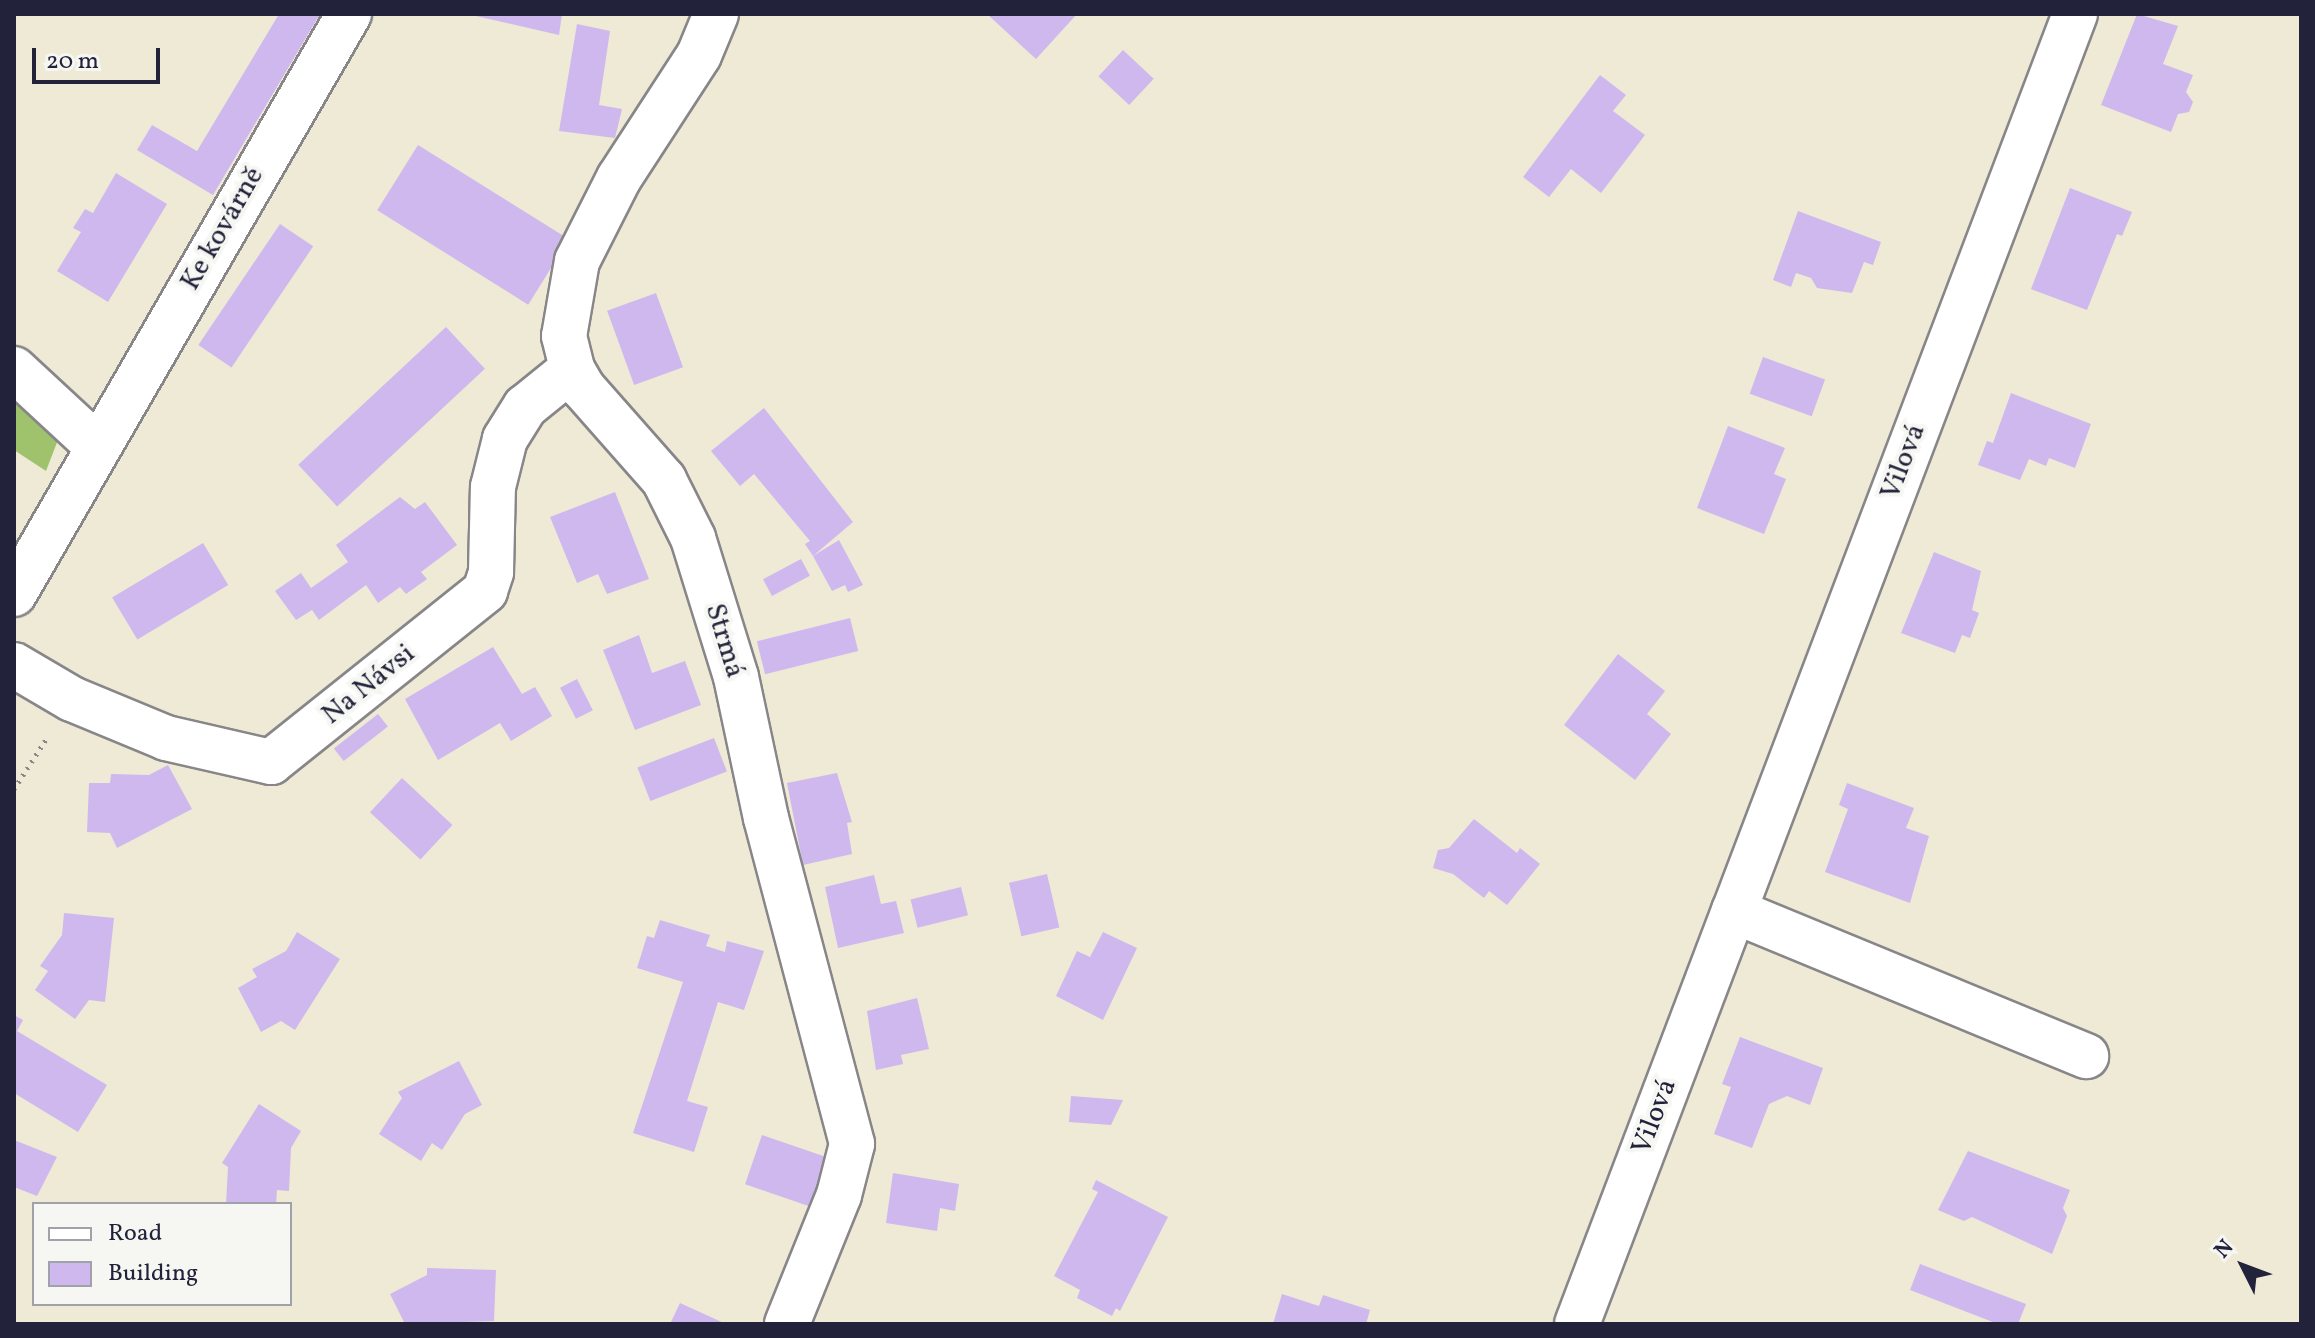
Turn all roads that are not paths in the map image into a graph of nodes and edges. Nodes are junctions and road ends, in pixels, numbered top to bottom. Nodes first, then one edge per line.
1 (349, 14) edge
2 (716, 14) edge
3 (2075, 14) edge
4 (14, 369) edge
5 (572, 369) junction
6 (96, 445) junction
7 (14, 594) edge
8 (14, 665) edge
9 (1734, 911) junction
10 (2086, 1056) dead end
11 (787, 1324) edge
12 (1577, 1324) edge

1 - 6 street, Ke kovárně
2 - 5 street, Strmá
3 - 9 street, Vilová
4 - 6 street
5 - 8 street, Na Návsi
5 - 11 street, Strmá
6 - 7 street
9 - 10 street
9 - 12 street, Vilová

